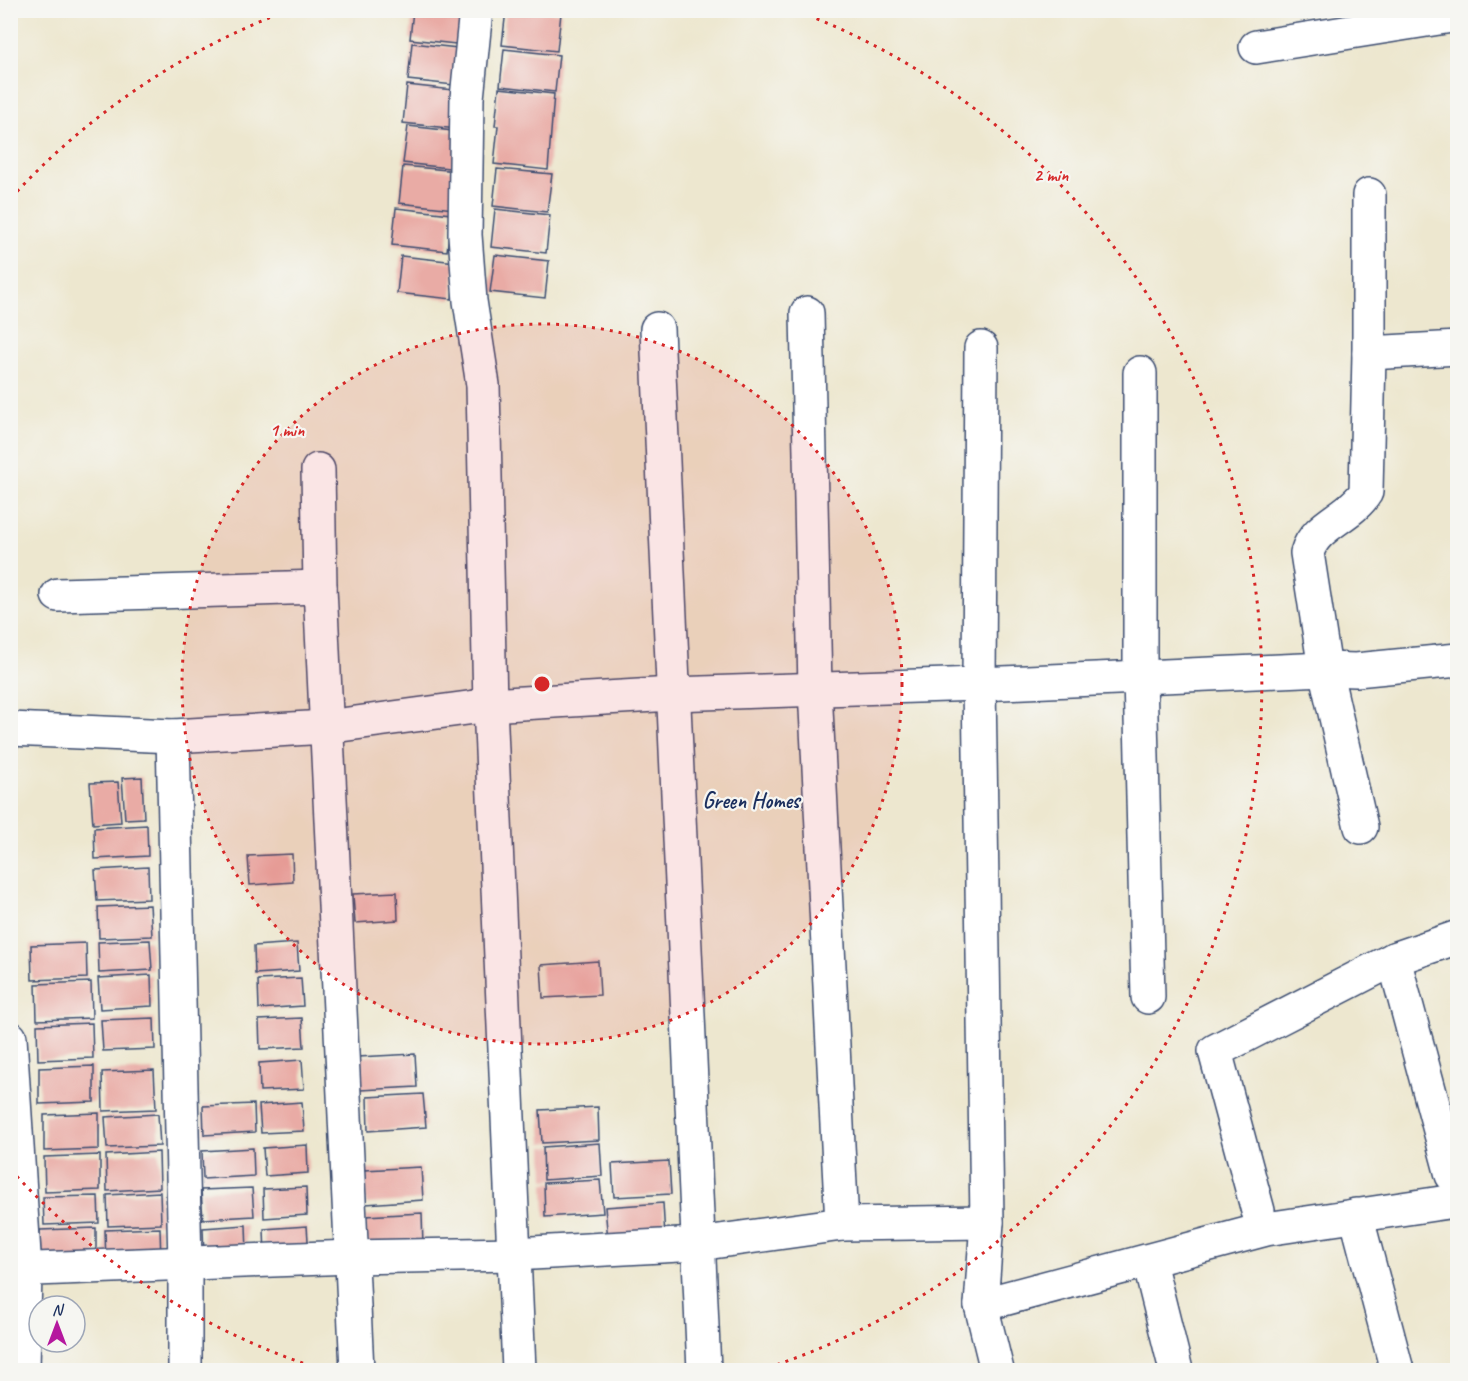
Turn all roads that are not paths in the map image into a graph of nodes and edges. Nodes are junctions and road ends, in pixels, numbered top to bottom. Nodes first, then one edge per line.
1 (476, 10) edge
2 (1458, 15) edge
3 (1256, 46) dead end
4 (1369, 195) dead end
5 (807, 313) dead end
6 (657, 329) dead end
7 (981, 348) dead end
8 (1458, 348) edge
9 (1369, 353) junction
10 (1140, 373) dead end
11 (318, 470) dead end
12 (320, 587) junction
13 (58, 595) dead end
14 (1458, 660) edge
15 (1325, 669) junction
16 (1140, 677) junction
17 (979, 684) junction
18 (815, 689) junction
19 (672, 694) junction
20 (490, 705) junction
21 (326, 727) junction
22 (10, 729) edge
23 (173, 736) junction
24 (1361, 827) dead end
25 (1458, 937) edge
26 (1394, 959) junction
27 (1148, 997) dead end
28 (10, 1038) edge
29 (1258, 1211) dead end
30 (1356, 1215) junction
31 (987, 1222) junction
32 (842, 1224) junction
33 (698, 1244) junction
34 (514, 1254) junction
35 (351, 1257) junction
36 (1149, 1262) junction
37 (185, 1264) junction
38 (18, 1270) edge
39 (981, 1305) junction
40 (23, 1371) edge
41 (185, 1371) edge
42 (357, 1371) edge
43 (519, 1371) edge
44 (704, 1371) edge
45 (997, 1371) edge
46 (1176, 1371) edge
47 (1397, 1371) edge

1 - 20 street
2 - 3 street
4 - 9 street
5 - 18 street
6 - 19 street
7 - 17 street
8 - 9 street
9 - 15 street
10 - 16 street
11 - 12 street
12 - 13 street
12 - 21 street
14 - 15 street
15 - 16 street
15 - 24 street
16 - 17 street
16 - 27 street
17 - 18 street
17 - 31 street
18 - 19 street
18 - 32 street
19 - 20 street
19 - 33 street
20 - 21 street
20 - 34 street
21 - 23 street
21 - 35 street
22 - 23 street
23 - 37 street
25 - 26 street
26 - 29 street
26 - 30 street
28 - 38 street
30 - 36 street
30 - 47 street
31 - 32 street
31 - 39 street
32 - 33 street
33 - 34 street
33 - 44 street
34 - 35 street
34 - 43 street
35 - 37 street
35 - 42 street
36 - 39 street
36 - 46 street
37 - 38 street
37 - 41 street
38 - 40 street
39 - 45 street

